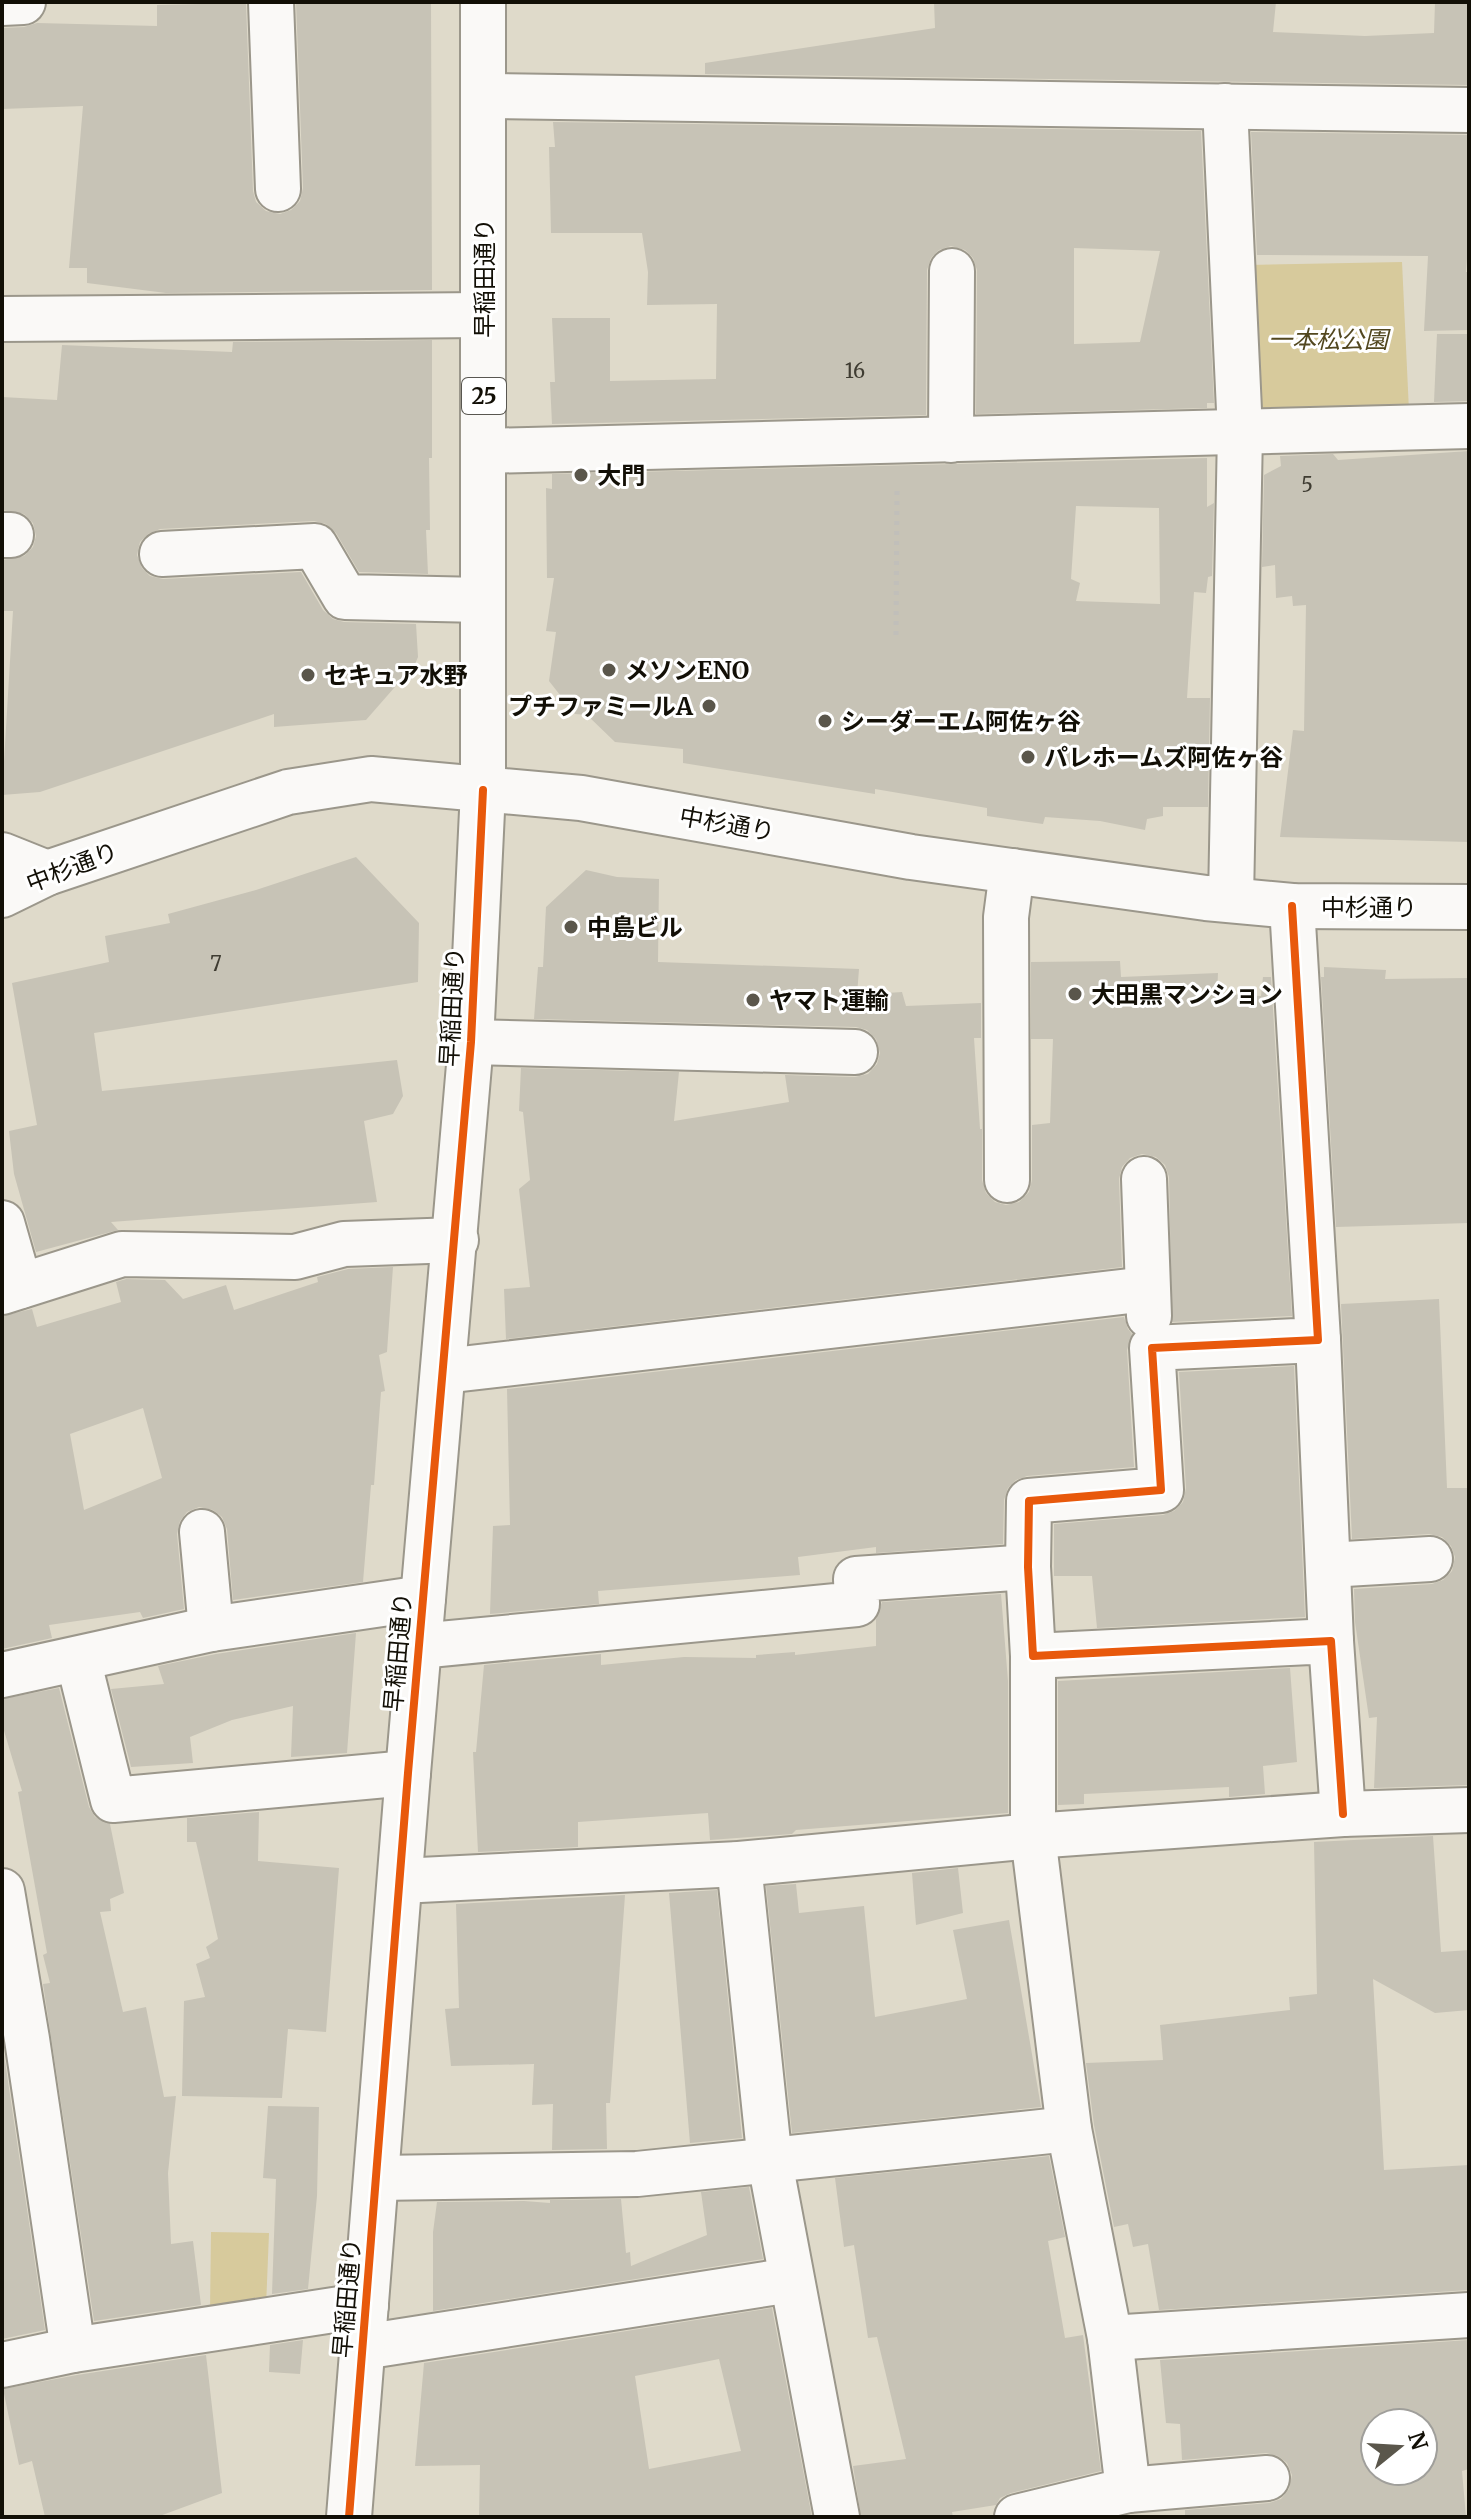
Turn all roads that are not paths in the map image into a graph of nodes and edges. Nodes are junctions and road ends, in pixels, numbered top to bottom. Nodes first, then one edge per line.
1 (23, 2) edge
2 (271, 2) edge
3 (483, 2) edge
4 (2, 3) edge
5 (485, 96) junction
6 (1225, 106) junction
7 (1469, 110) edge
8 (278, 189) dead end
9 (952, 271) dead end
10 (483, 315) junction
11 (2, 319) edge
12 (1469, 426) edge
13 (1240, 432) junction
14 (951, 440) junction
15 (485, 451) junction
16 (162, 554) dead end
17 (482, 600) junction
18 (483, 790) junction
19 (2, 855) edge
20 (1012, 871) junction
21 (47, 873) junction
22 (2, 895) edge
23 (1231, 900) junction
24 (1292, 906) junction
25 (1469, 907) edge
26 (471, 1042) junction
27 (855, 1052) dead end
28 (1144, 1179) dead end
29 (1007, 1180) dead end
30 (2, 1223) edge
31 (456, 1240) junction
32 (11, 1289) edge
33 (1147, 1289) junction
34 (1318, 1340) junction
35 (1152, 1348) junction
36 (444, 1371) junction
37 (202, 1532) dead end
38 (1430, 1559) dead end
39 (1328, 1565) junction
40 (1028, 1567) junction
41 (423, 1598) junction
42 (211, 1629) junction
43 (1331, 1641) junction
44 (419, 1646) junction
45 (1033, 1656) junction
46 (78, 1659) junction
47 (2, 1675) edge
48 (408, 1773) junction
49 (1469, 1810) edge
50 (1343, 1814) junction
51 (1033, 1836) junction
52 (739, 1864) junction
53 (400, 1881) junction
54 (2, 1891) edge
55 (15, 2042) edge
56 (1069, 2129) junction
57 (770, 2162) junction
58 (377, 2178) junction
59 (791, 2280) junction
60 (366, 2305) junction
61 (1469, 2315) edge
62 (1110, 2338) junction
63 (363, 2347) junction
64 (73, 2350) junction
65 (2, 2365) edge
66 (1267, 2478) dead end
67 (1128, 2490) junction
68 (340, 2516) edge
69 (837, 2517) edge
70 (1017, 2517) edge

1 - 4 street
2 - 8 street
3 - 5 street, 早稲田通り / 25
5 - 6 street
5 - 10 street, 早稲田通り / 25
6 - 7 street
6 - 13 street
9 - 14 street
10 - 11 street
10 - 15 street, 早稲田通り / 25
12 - 13 street
13 - 14 street
13 - 23 street
14 - 15 street
15 - 17 street, 早稲田通り / 25
16 - 17 street
17 - 18 street, 早稲田通り / 25
18 - 20 street, 中杉通り
18 - 21 street, 中杉通り
18 - 26 street, 早稲田通り / 25
19 - 21 street
20 - 23 street, 中杉通り
20 - 29 street
21 - 22 street, 中杉通り
23 - 24 street, 中杉通り
24 - 25 street, 中杉通り
24 - 34 street
26 - 27 street
26 - 31 street, 早稲田通り / 25
28 - 33 street
30 - 32 street
31 - 32 street
31 - 36 street, 早稲田通り / 25
33 - 35 street
33 - 36 street
34 - 35 street
34 - 39 street
35 - 40 street
36 - 41 street, 早稲田通り / 25
37 - 42 street
38 - 39 street
39 - 43 street
40 - 44 street
40 - 45 street
41 - 42 street
41 - 44 street, 早稲田通り / 25
42 - 46 street
43 - 45 street
43 - 50 street
44 - 48 street, 早稲田通り / 25
45 - 51 street
46 - 47 street
46 - 48 street
48 - 53 street, 早稲田通り / 25
49 - 50 street
50 - 51 street
51 - 52 street
51 - 56 street
52 - 53 street
52 - 57 street
53 - 58 street, 早稲田通り / 25
54 - 55 street
55 - 64 street
56 - 57 street
56 - 62 street
57 - 58 street
57 - 59 street
58 - 60 street, 早稲田通り / 25
59 - 63 street
59 - 69 street
60 - 63 street, 早稲田通り / 25
60 - 64 street
61 - 62 street
62 - 67 street
63 - 68 street, 早稲田通り / 25
64 - 65 street
66 - 67 street
67 - 70 street

